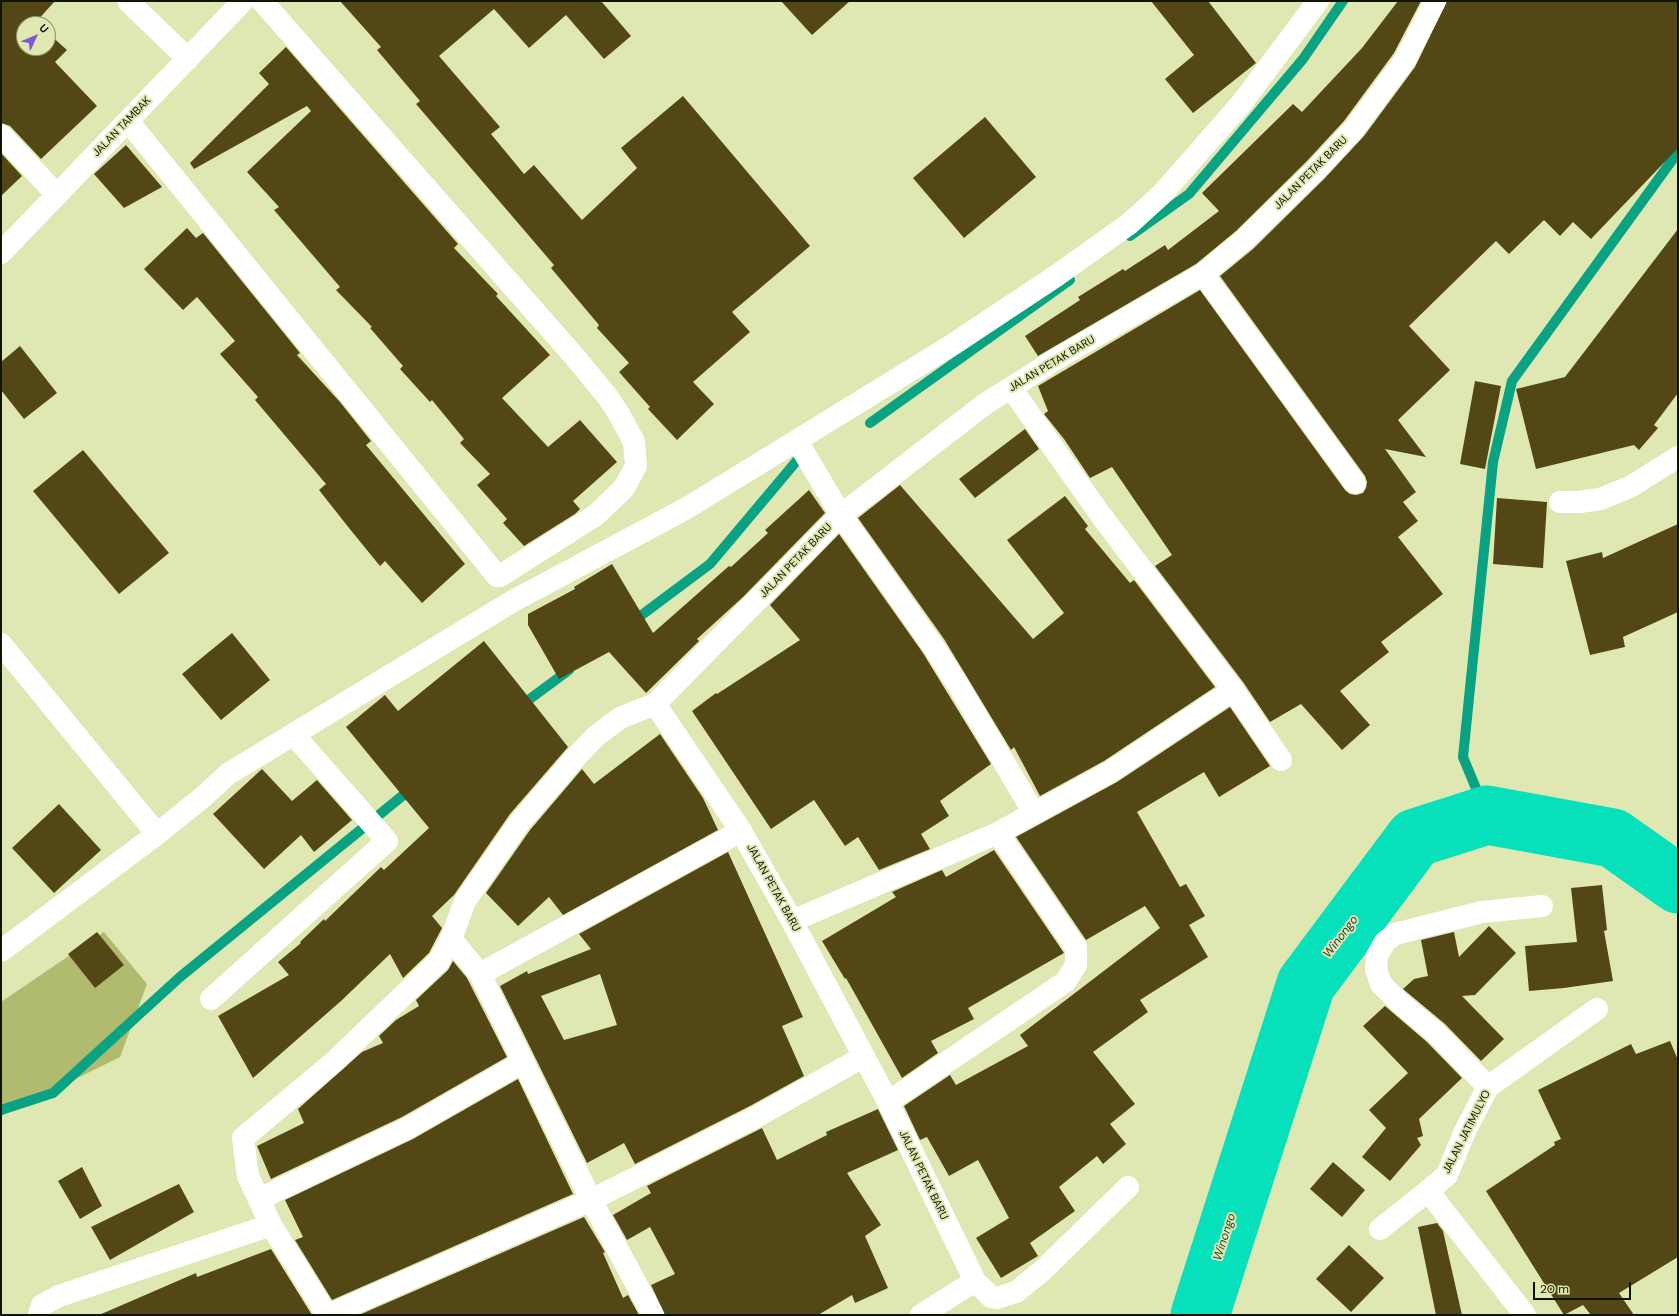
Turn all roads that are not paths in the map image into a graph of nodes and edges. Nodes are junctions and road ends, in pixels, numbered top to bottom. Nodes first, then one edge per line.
1 (128, 1) edge
2 (243, 1) edge
3 (262, 1) edge
4 (1318, 1) edge
5 (1435, 1) edge
6 (188, 59) junction
7 (128, 121) junction
8 (1, 135) edge
9 (57, 195) junction
10 (1, 253) edge
11 (1203, 274) junction
12 (1011, 388) junction
13 (797, 441) junction
14 (1678, 457) edge
15 (1355, 484) dead end
16 (1560, 502) dead end
17 (841, 515) junction
18 (1, 644) edge
19 (1233, 690) junction
20 (655, 704) junction
21 (294, 735) junction
22 (1281, 760) dead end
23 (1034, 813) junction
24 (741, 831) junction
25 (998, 833) junction
26 (157, 834) junction
27 (1542, 906) dead end
28 (792, 921) junction
29 (451, 939) junction
30 (1, 952) edge
31 (480, 974) junction
32 (211, 999) dead end
33 (1597, 1009) dead end
34 (863, 1057) junction
35 (523, 1062) junction
36 (1488, 1088) junction
37 (888, 1102) junction
38 (1128, 1187) dead end
39 (1428, 1191) junction
40 (259, 1199) junction
41 (591, 1200) junction
42 (271, 1225) junction
43 (1380, 1228) dead end
44 (975, 1281) junction
45 (39, 1315) edge
46 (327, 1315) edge
47 (654, 1315) edge
48 (921, 1315) edge
49 (1525, 1315) edge

1 - 6 street
2 - 6 street, JALAN TAMBAK
3 - 7 street
4 - 13 street
5 - 11 street, JALAN PETAK BARU
6 - 7 street, JALAN TAMBAK
7 - 9 street, JALAN TAMBAK
8 - 9 street
9 - 10 street, JALAN TAMBAK
11 - 12 street, JALAN PETAK BARU
11 - 15 street
12 - 17 street, JALAN PETAK BARU
12 - 19 street
13 - 17 street
13 - 21 street
14 - 16 street
17 - 20 street, JALAN PETAK BARU
17 - 23 street
18 - 26 street
19 - 22 street
19 - 23 street
20 - 24 street, JALAN PETAK BARU
20 - 29 street
21 - 26 street
21 - 32 street
23 - 25 street
24 - 28 street, JALAN PETAK BARU
24 - 31 street
25 - 28 street
25 - 37 street
26 - 30 street
27 - 36 street
28 - 34 street, JALAN PETAK BARU
29 - 31 street
29 - 40 street
31 - 35 street
33 - 36 street, JALAN JATIMULYO
34 - 37 street, JALAN PETAK BARU
34 - 41 street
35 - 40 street
35 - 41 street
36 - 39 street, JALAN JATIMULYO
37 - 44 street, JALAN PETAK BARU
38 - 44 street, JALAN PETAK BARU
39 - 43 street, JALAN JATIMULYO
39 - 49 street
40 - 42 street
41 - 46 street
41 - 47 street
42 - 45 street
42 - 46 street
44 - 48 street

